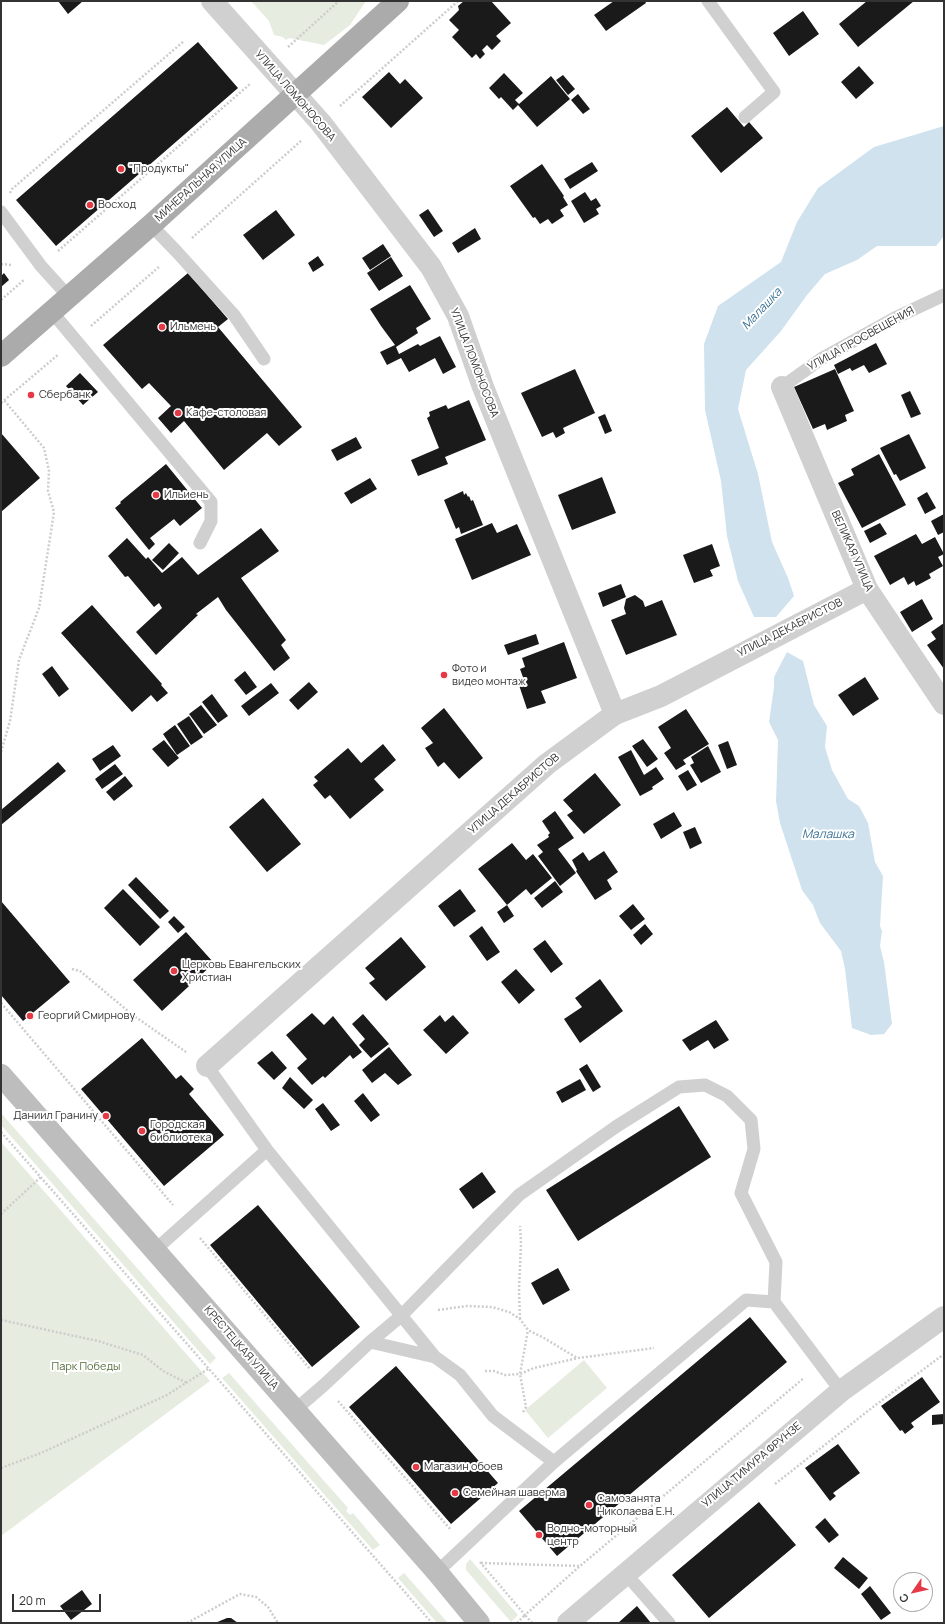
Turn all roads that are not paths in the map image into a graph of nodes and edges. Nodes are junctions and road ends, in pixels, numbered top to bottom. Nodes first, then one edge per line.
1 (212, 1) edge
2 (398, 1) edge
3 (708, 1) edge
4 (295, 94) junction
5 (744, 117) dead end
6 (1, 213) edge
7 (151, 225) junction
8 (944, 295) edge
9 (69, 297) junction
10 (52, 312) junction
11 (1, 356) edge
12 (264, 360) dead end
13 (782, 387) joint
14 (200, 543) dead end
15 (867, 589) junction
16 (944, 704) edge
17 (615, 714) junction
18 (207, 1066) joint
19 (1, 1075) edge
20 (268, 1150) junction
21 (155, 1250) junction
22 (774, 1302) junction
23 (401, 1316) junction
24 (944, 1317) edge
25 (370, 1342) junction
26 (435, 1358) junction
27 (841, 1391) junction
28 (295, 1410) junction
29 (554, 1462) junction
30 (437, 1572) junction
31 (625, 1573) junction
32 (479, 1623) edge
33 (568, 1623) edge
34 (669, 1623) edge

1 - 4 street, УЛИЦА ЛОМОНОСОВА
2 - 4 main road, МИНЕРАЛЬНАЯ УЛИЦА
3 - 5 lane
4 - 7 main road, МИНЕРАЛЬНАЯ УЛИЦА
4 - 17 street, УЛИЦА ЛОМОНОСОВА
6 - 9 lane
7 - 9 main road, МИНЕРАЛЬНАЯ УЛИЦА
7 - 12 lane
8 - 13 lane, УЛИЦА ПРОСВЕЩЕНИЯ
9 - 10 main road, МИНЕРАЛЬНАЯ УЛИЦА
10 - 11 main road, МИНЕРАЛЬНАЯ УЛИЦА
10 - 14 lane
13 - 15 street, ВЕЛИКАЯ УЛИЦА
15 - 16 street, ВЕЛИКАЯ УЛИЦА
15 - 17 street, УЛИЦА ДЕКАБРИСТОВ
17 - 18 street, УЛИЦА ДЕКАБРИСТОВ
18 - 20 lane
19 - 21 main road, КРЕСТЕЦКАЯ УЛИЦА
20 - 21 lane
20 - 23 lane
21 - 28 main road, КРЕСТЕЦКАЯ УЛИЦА
22 - 23 lane
22 - 27 lane
22 - 29 lane
23 - 25 lane
23 - 26 lane
24 - 27 street, УЛИЦА ТИМУРА ФРУНЗЕ
25 - 26 lane
25 - 28 lane
26 - 29 lane
27 - 31 street, УЛИЦА ТИМУРА ФРУНЗЕ
28 - 30 main road, КРЕСТЕЦКАЯ УЛИЦА
29 - 30 lane
30 - 32 main road, КРЕСТЕЦКАЯ УЛИЦА
31 - 33 street, УЛИЦА ТИМУРА ФРУНЗЕ
31 - 34 lane

